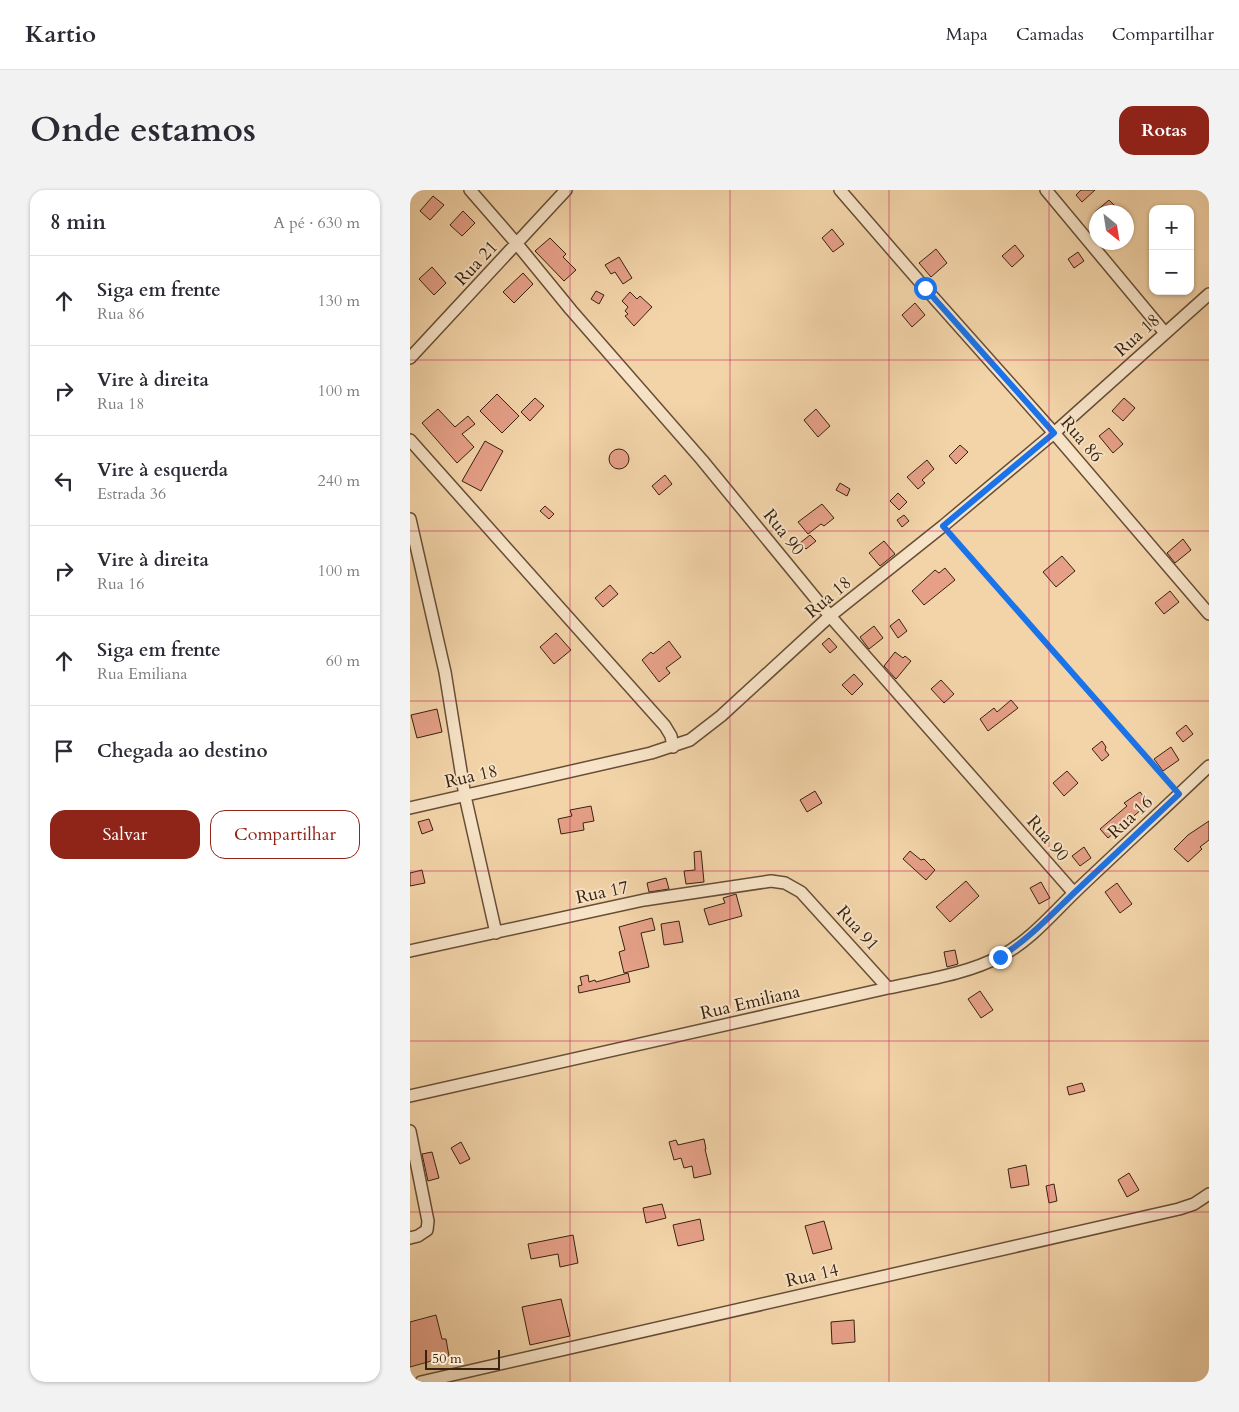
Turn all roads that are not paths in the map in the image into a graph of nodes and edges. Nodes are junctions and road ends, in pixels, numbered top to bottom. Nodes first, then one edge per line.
1 (470, 190) edge
2 (566, 190) edge
3 (840, 190) edge
4 (1046, 190) edge
5 (517, 244) junction
6 (1209, 294) edge
7 (1165, 334) junction
8 (410, 358) edge
9 (1054, 433) junction
10 (410, 440) edge
11 (410, 519) edge
12 (1209, 614) edge
13 (830, 616) junction
14 (673, 747) junction
15 (1209, 766) edge
16 (465, 796) junction
17 (410, 808) edge
18 (801, 892) joint
19 (1074, 893) junction
20 (496, 933) junction
21 (410, 951) edge
22 (888, 988) junction
23 (410, 1096) edge
24 (410, 1131) edge
25 (1209, 1194) edge
26 (414, 1237) edge
27 (420, 1382) edge

1 - 5 street, Rua 90
2 - 5 street, Rua 21
3 - 9 street, Rua 86
4 - 7 street
5 - 8 street, Rua 21
5 - 13 street, Rua 90
6 - 7 street, Rua 18
7 - 9 street, Rua 18
9 - 12 street, Rua 86
9 - 13 street, Rua 18
10 - 14 street
11 - 16 street
13 - 14 street, Rua 18
13 - 19 street, Rua 90
14 - 16 street, Rua 18
15 - 19 street, Rua 16
16 - 17 street, Rua 18
16 - 20 street
18 - 20 street, Rua 17
18 - 22 street, Rua 91
19 - 22 street, Rua Emiliana
20 - 21 street, Rua 17
22 - 23 street, Rua Emiliana
24 - 26 street
25 - 27 street, Rua 14

